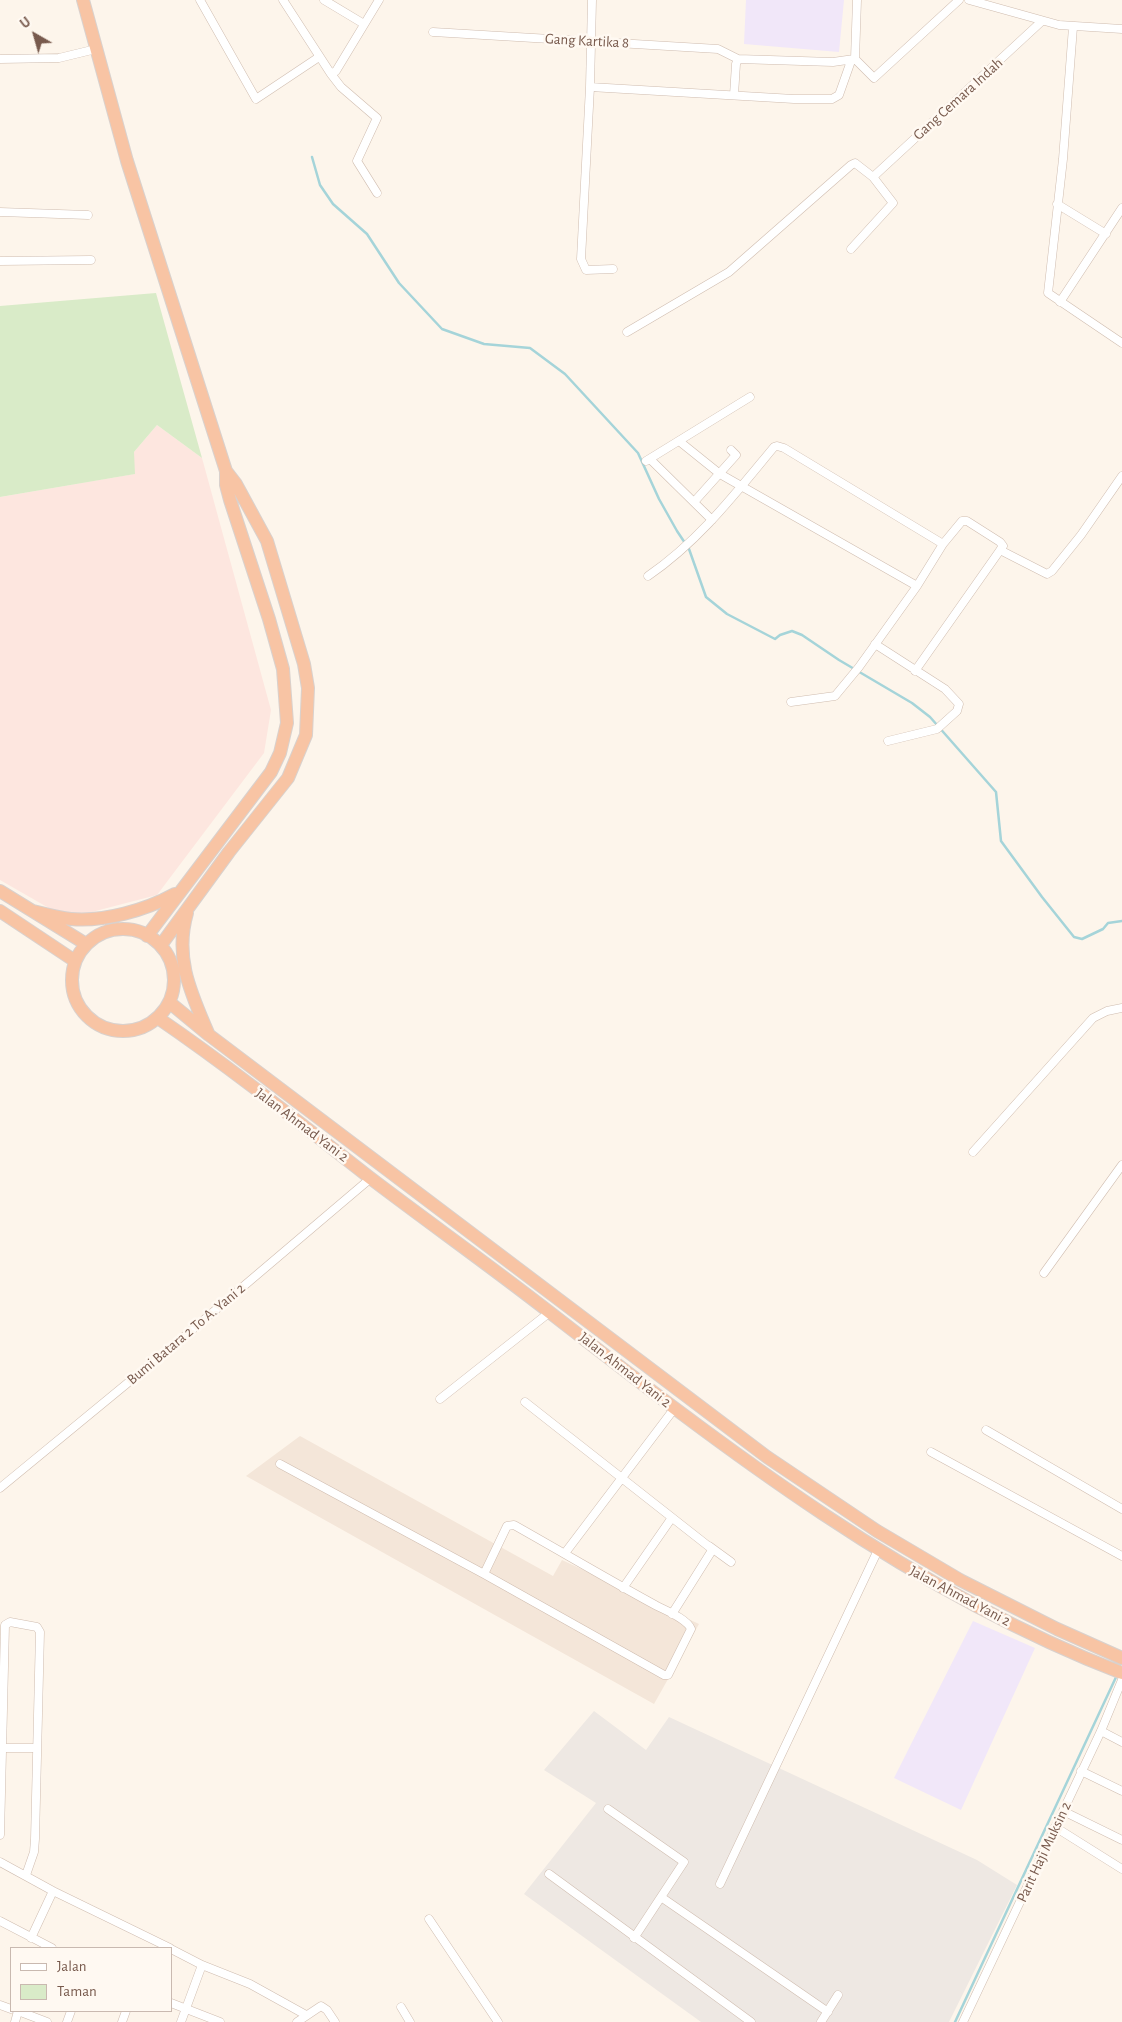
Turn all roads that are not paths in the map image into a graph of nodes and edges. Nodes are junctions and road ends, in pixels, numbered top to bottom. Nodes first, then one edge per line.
1 (82, 0) edge
2 (200, 0) edge
3 (283, 0) edge
4 (324, 0) edge
5 (380, 0) edge
6 (592, 0) edge
7 (857, 0) edge
8 (959, 0) edge
9 (969, 0) edge
10 (1042, 21) junction
11 (364, 24) junction
12 (1073, 26) junction
13 (1122, 29) edge
14 (433, 32) dead end
15 (591, 41) junction
16 (96, 50) junction
17 (319, 57) junction
18 (738, 59) junction
19 (0, 60) edge
20 (853, 60) junction
21 (331, 74) junction
22 (590, 87) junction
23 (734, 95) junction
24 (873, 177) junction
25 (377, 192) dead end
26 (1057, 204) junction
27 (1122, 208) edge
28 (0, 212) edge
29 (88, 215) dead end
30 (1106, 234) junction
31 (851, 249) dead end
32 (91, 260) dead end
33 (0, 262) edge
34 (613, 269) dead end
35 (1060, 302) junction
36 (627, 332) dead end
37 (1122, 332) edge
38 (1119, 341) edge
39 (750, 397) dead end
40 (679, 441) junction
41 (731, 450) dead end
42 (226, 471) junction
43 (720, 474) junction
44 (1122, 476) edge
45 (742, 486) junction
46 (694, 502) junction
47 (712, 520) junction
48 (944, 544) junction
49 (1000, 550) junction
50 (648, 576) dead end
51 (917, 586) junction
52 (875, 644) junction
53 (915, 671) junction
54 (790, 702) dead end
55 (888, 741) dead end
56 (0, 891) edge
57 (178, 892) junction
58 (190, 904) junction
59 (0, 911) edge
60 (33, 911) junction
61 (147, 936) junction
62 (86, 944) junction
63 (161, 945) junction
64 (75, 961) junction
65 (169, 1002) junction
66 (1122, 1008) edge
67 (158, 1018) junction
68 (209, 1035) junction
69 (973, 1152) dead end
70 (1122, 1165) edge
71 (371, 1178) junction
72 (1044, 1272) dead end
73 (550, 1312) junction
74 (440, 1399) dead end
75 (525, 1402) dead end
76 (674, 1409) junction
77 (986, 1430) dead end
78 (930, 1452) dead end
79 (280, 1464) dead end
80 (622, 1479) junction
81 (0, 1488) edge
82 (1122, 1509) edge
83 (671, 1518) junction
84 (709, 1546) junction
85 (878, 1550) junction
86 (565, 1553) junction
87 (1122, 1556) edge
88 (731, 1562) dead end
89 (484, 1574) junction
90 (623, 1588) junction
91 (672, 1614) junction
92 (1118, 1656) edge
93 (1122, 1673) edge
94 (1122, 1680) edge
95 (1101, 1731) junction
96 (1122, 1742) edge
97 (2, 1748) junction
98 (36, 1748) junction
99 (1081, 1771) junction
100 (1122, 1791) edge
101 (608, 1809) dead end
102 (1063, 1811) junction
103 (1055, 1827) junction
104 (0, 1835) edge
105 (1122, 1840) edge
106 (0, 1862) edge
107 (1122, 1869) edge
108 (548, 1874) dead end
109 (26, 1875) junction
110 (720, 1884) dead end
111 (53, 1891) junction
112 (661, 1897) junction
113 (429, 1919) dead end
114 (0, 1921) edge
115 (31, 1938) junction
116 (634, 1938) junction
117 (43, 1946) edge
118 (166, 1947) edge
119 (172, 1950) edge
120 (202, 1965) junction
121 (838, 1995) dead end
122 (172, 2004) edge
123 (401, 2007) dead end
124 (186, 2010) junction
125 (21, 2012) edge
126 (828, 2012) junction
127 (306, 2015) junction
128 (47, 2022) edge
129 (181, 2022) edge
130 (220, 2022) edge
131 (297, 2022) edge
132 (335, 2022) edge
133 (410, 2022) edge
134 (498, 2022) edge
135 (750, 2022) edge
136 (821, 2022) edge
137 (963, 2022) edge

1 - 16 highway
2 - 17 street
3 - 17 street
4 - 11 street
5 - 11 street
6 - 15 street
7 - 20 street
8 - 20 street
9 - 10 street
10 - 12 street
10 - 24 street, Gang Cemara Indah
11 - 21 street
12 - 13 street
12 - 26 street
14 - 15 street, Gang Kartika 8
15 - 18 street, Gang Kartika 8
15 - 22 street
16 - 19 street
16 - 42 highway
17 - 21 street
18 - 20 street, Gang Kartika 8
18 - 23 street
20 - 23 street
21 - 25 street
22 - 23 street
22 - 34 street
24 - 31 street
24 - 36 street
26 - 30 street
26 - 35 street
27 - 30 street
28 - 29 street
30 - 35 street
32 - 33 street
35 - 38 street
37 - 38 street
39 - 40 street
40 - 43 street
40 - 46 street
41 - 43 street
42 - 57 highway
42 - 58 highway
43 - 45 street
43 - 46 street
44 - 49 street
45 - 47 street
45 - 48 street
45 - 51 street
46 - 47 street
47 - 50 street
48 - 49 street
48 - 51 street
49 - 53 street
51 - 52 street
52 - 53 street
52 - 54 street
53 - 55 street
56 - 60 highway
57 - 60 highway
57 - 61 highway
58 - 63 highway
58 - 68 highway
59 - 64 highway
60 - 62 highway
61 - 62 highway
61 - 63 highway
62 - 64 highway
63 - 65 highway
64 - 67 highway
65 - 67 highway
65 - 68 highway, Jalan Ahmad Yani 2
66 - 69 street
67 - 71 highway, Jalan Ahmad Yani 2
68 - 92 highway, Jalan Ahmad Yani 2
70 - 72 street
71 - 73 highway, Jalan Ahmad Yani 2
71 - 81 street, Bumi Batara 2 To A. Yani 2
73 - 74 street
73 - 76 highway, Jalan Ahmad Yani 2
75 - 80 street
76 - 80 street
76 - 85 highway, Jalan Ahmad Yani 2
77 - 82 street
78 - 87 street
79 - 89 street
80 - 83 street
80 - 86 street
83 - 84 street
83 - 90 street
84 - 88 street
84 - 91 street
85 - 93 highway, Jalan Ahmad Yani 2
85 - 110 street
86 - 89 street
86 - 90 street
89 - 91 street
90 - 91 street
94 - 95 street, Parit Haji Muksin 2
95 - 96 street
95 - 99 street, Parit Haji Muksin 2
97 - 98 street
97 - 98 street
97 - 104 street
98 - 109 street
99 - 100 street
99 - 102 street, Parit Haji Muksin 2
101 - 112 street
102 - 103 street, Parit Haji Muksin 2
102 - 105 street
103 - 107 street
103 - 137 street, Parit Haji Muksin 2
106 - 109 street
108 - 116 street
109 - 111 street
111 - 115 street
111 - 118 street
112 - 116 street
112 - 126 street
113 - 134 street
114 - 115 street
115 - 117 street
116 - 135 street
119 - 120 street
120 - 124 street
120 - 127 street
121 - 126 street
122 - 124 street
123 - 133 street
124 - 129 street
124 - 130 street
125 - 128 street
126 - 136 street
127 - 131 street
127 - 132 street

